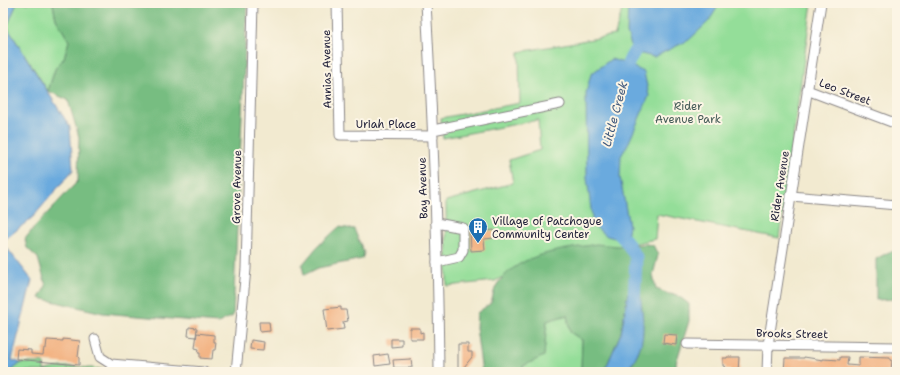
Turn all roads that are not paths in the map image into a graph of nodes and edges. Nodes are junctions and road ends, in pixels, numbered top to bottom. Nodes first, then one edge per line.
1 (253, 3) edge
2 (337, 3) edge
3 (426, 3) edge
4 (821, 3) edge
5 (807, 90) junction
6 (560, 104) dead end
7 (897, 124) edge
8 (433, 133) junction
9 (340, 135) joint
10 (791, 196) junction
11 (897, 205) edge
12 (436, 223) junction
13 (437, 262) junction
14 (95, 339) dead end
15 (687, 344) dead end
16 (768, 345) junction
17 (897, 347) edge
18 (204, 372) edge
19 (236, 372) edge
20 (439, 372) edge
21 (767, 372) edge

1 - 19 street, Grove Avenue
2 - 9 street, Annias Avenue
3 - 8 street, Bay Avenue
4 - 5 street, Rider Avenue
5 - 7 street, Leo Street
5 - 10 street, Rider Avenue
6 - 8 street, Uriah Place
8 - 9 street, Uriah Place
8 - 12 street, Bay Avenue
10 - 11 street
10 - 16 street, Rider Avenue
12 - 13 street, Bay Avenue
12 - 13 street
13 - 20 street, Bay Avenue
14 - 18 street
15 - 16 street, Brooks Street
16 - 17 street, Brooks Street
16 - 21 street, Rider Avenue

